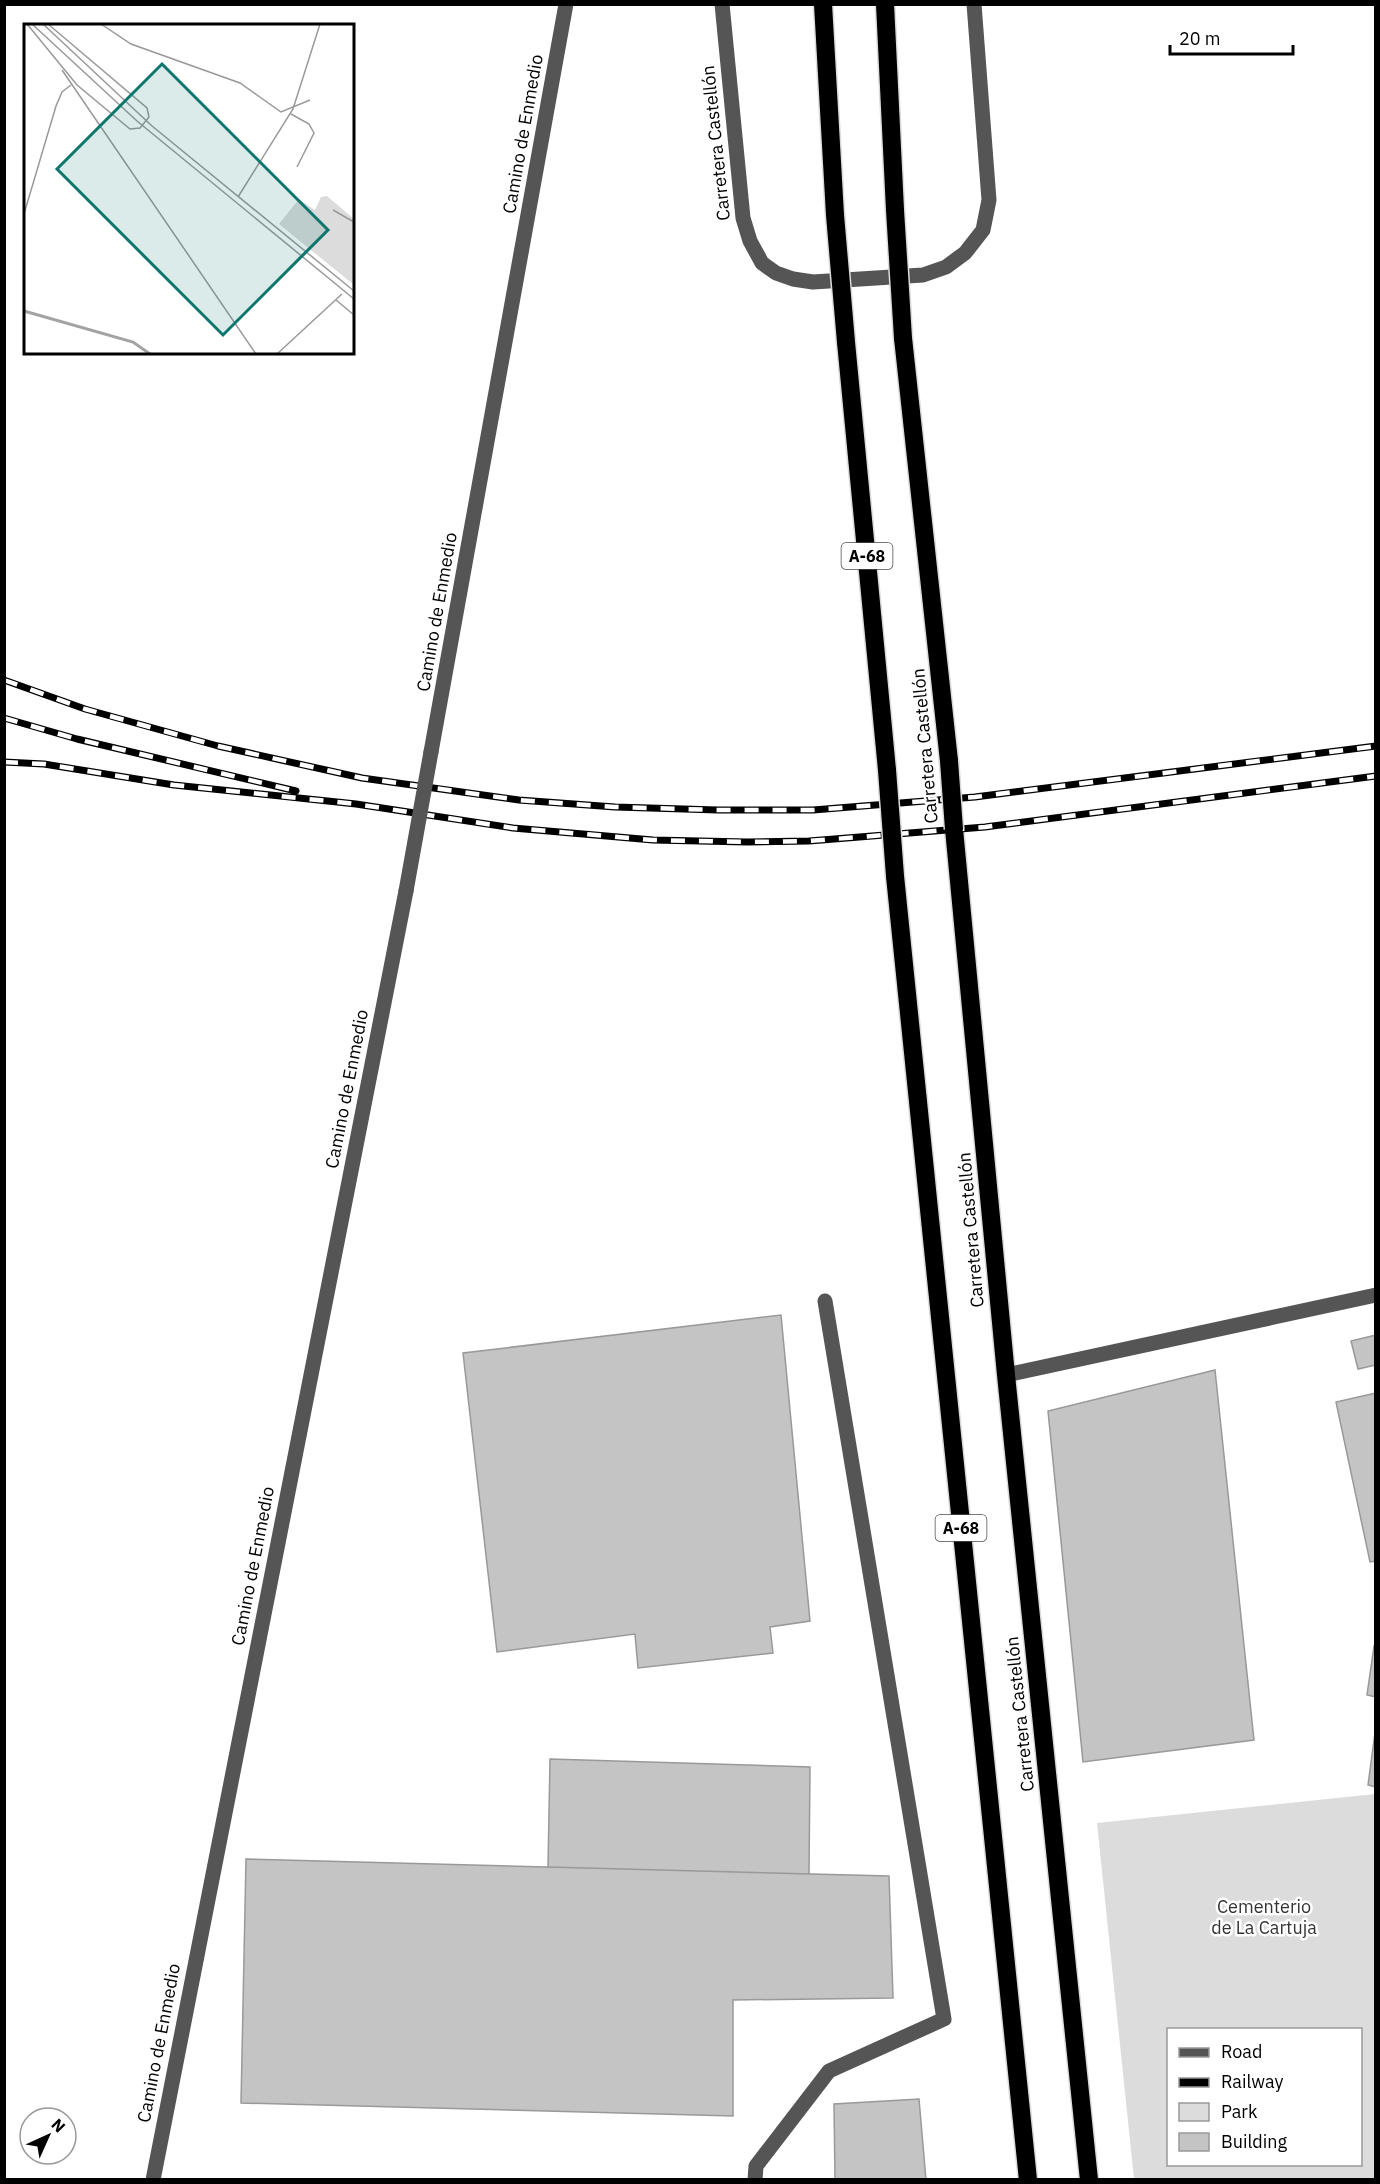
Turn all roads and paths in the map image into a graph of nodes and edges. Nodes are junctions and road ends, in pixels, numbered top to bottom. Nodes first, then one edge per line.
1 (566, 4) edge
2 (722, 4) edge
3 (823, 4) edge
4 (885, 4) edge
5 (974, 4) edge
6 (1376, 1295) edge
7 (825, 1301) dead end
8 (1006, 1375) junction
9 (153, 2180) edge
10 (755, 2180) edge
11 (1028, 2180) edge
12 (1089, 2180) edge

1 - 9 street, Camino de Enmedio, bridge
2 - 5 street, Carretera Castellón
3 - 11 highway, A-68, bridge
4 - 8 highway, Carretera Castellón, bridge
6 - 8 street
7 - 10 street
8 - 12 highway, Carretera Castellón

